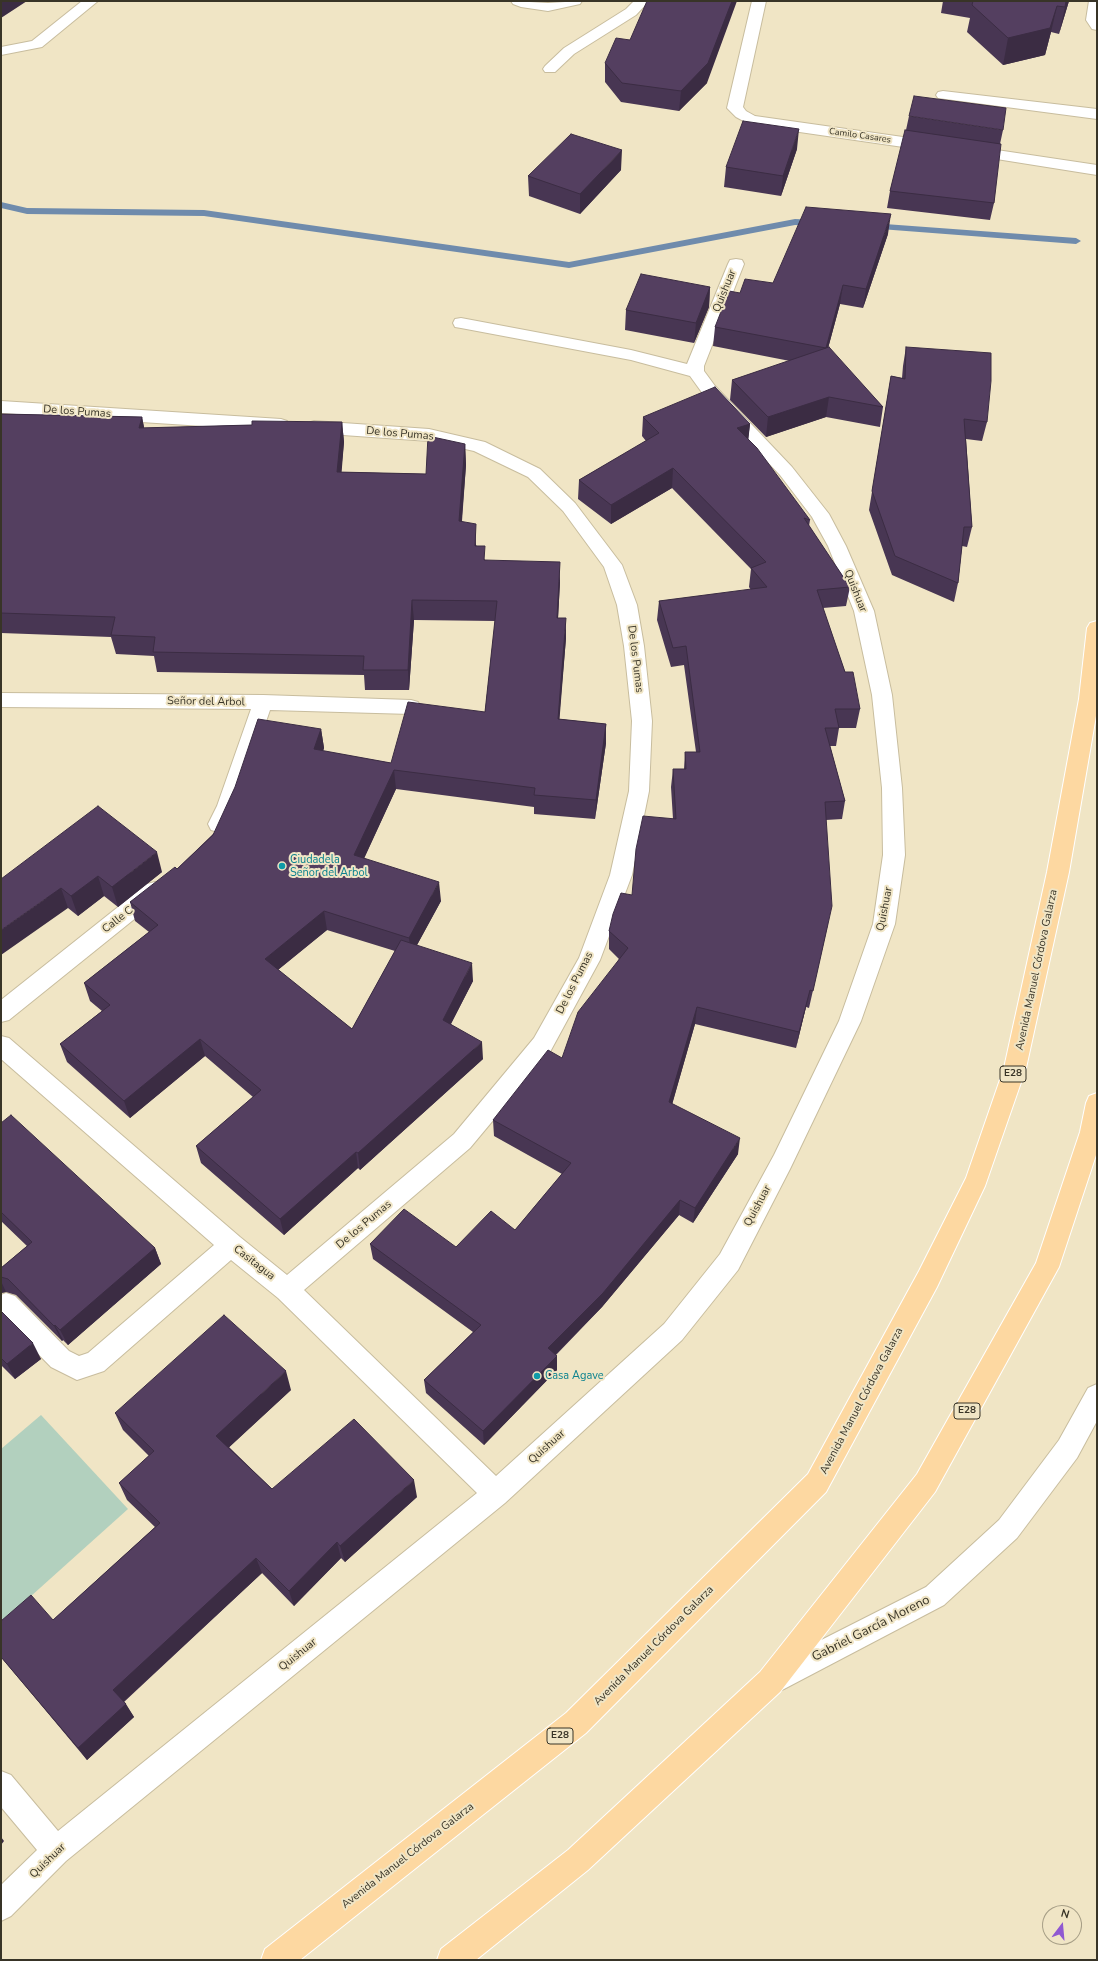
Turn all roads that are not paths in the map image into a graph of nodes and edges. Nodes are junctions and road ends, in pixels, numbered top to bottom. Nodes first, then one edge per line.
1 (91, 1) edge
2 (518, 1) edge
3 (575, 1) edge
4 (642, 1) edge
5 (759, 1) edge
6 (1096, 1) edge
7 (1097, 26) edge
8 (1, 51) edge
9 (550, 69) dead end
10 (943, 95) dead end
11 (1097, 114) edge
12 (1097, 170) edge
13 (736, 264) dead end
14 (461, 323) dead end
15 (696, 372) junction
16 (1, 407) edge
17 (1097, 628) edge
18 (1, 700) edge
19 (263, 702) junction
20 (411, 707) edge
21 (206, 843) edge
22 (168, 880) edge
23 (1, 1013) edge
24 (1, 1045) edge
25 (1097, 1103) edge
26 (231, 1246) junction
27 (287, 1290) junction
28 (6, 1304) dead end
29 (1097, 1396) edge
30 (496, 1494) junction
31 (770, 1682) junction
32 (1, 1785) edge
33 (56, 1851) junction
34 (1, 1906) edge
35 (276, 1960) edge
36 (452, 1960) edge

1 - 8 street
2 - 3 street
4 - 9 street
5 - 12 street, Camilo Casares
6 - 7 street
10 - 11 street
13 - 15 street, Quishuar
14 - 15 street
15 - 30 street, Quishuar
16 - 27 street, De los Pumas
17 - 35 main road, Avenida Manuel Córdova Galarza / E28
18 - 19 street, Señor del Arbol
19 - 20 street, Señor del Arbol
19 - 21 street
22 - 23 street, Calle C
24 - 26 street, Casitagua
25 - 31 main road, E28
26 - 27 street, Casitagua
26 - 28 street
27 - 30 street, Casitagua
29 - 31 street, Gabriel García Moreno
30 - 33 street, Quishuar
31 - 36 main road, E28
32 - 33 street
33 - 34 street, Quishuar

